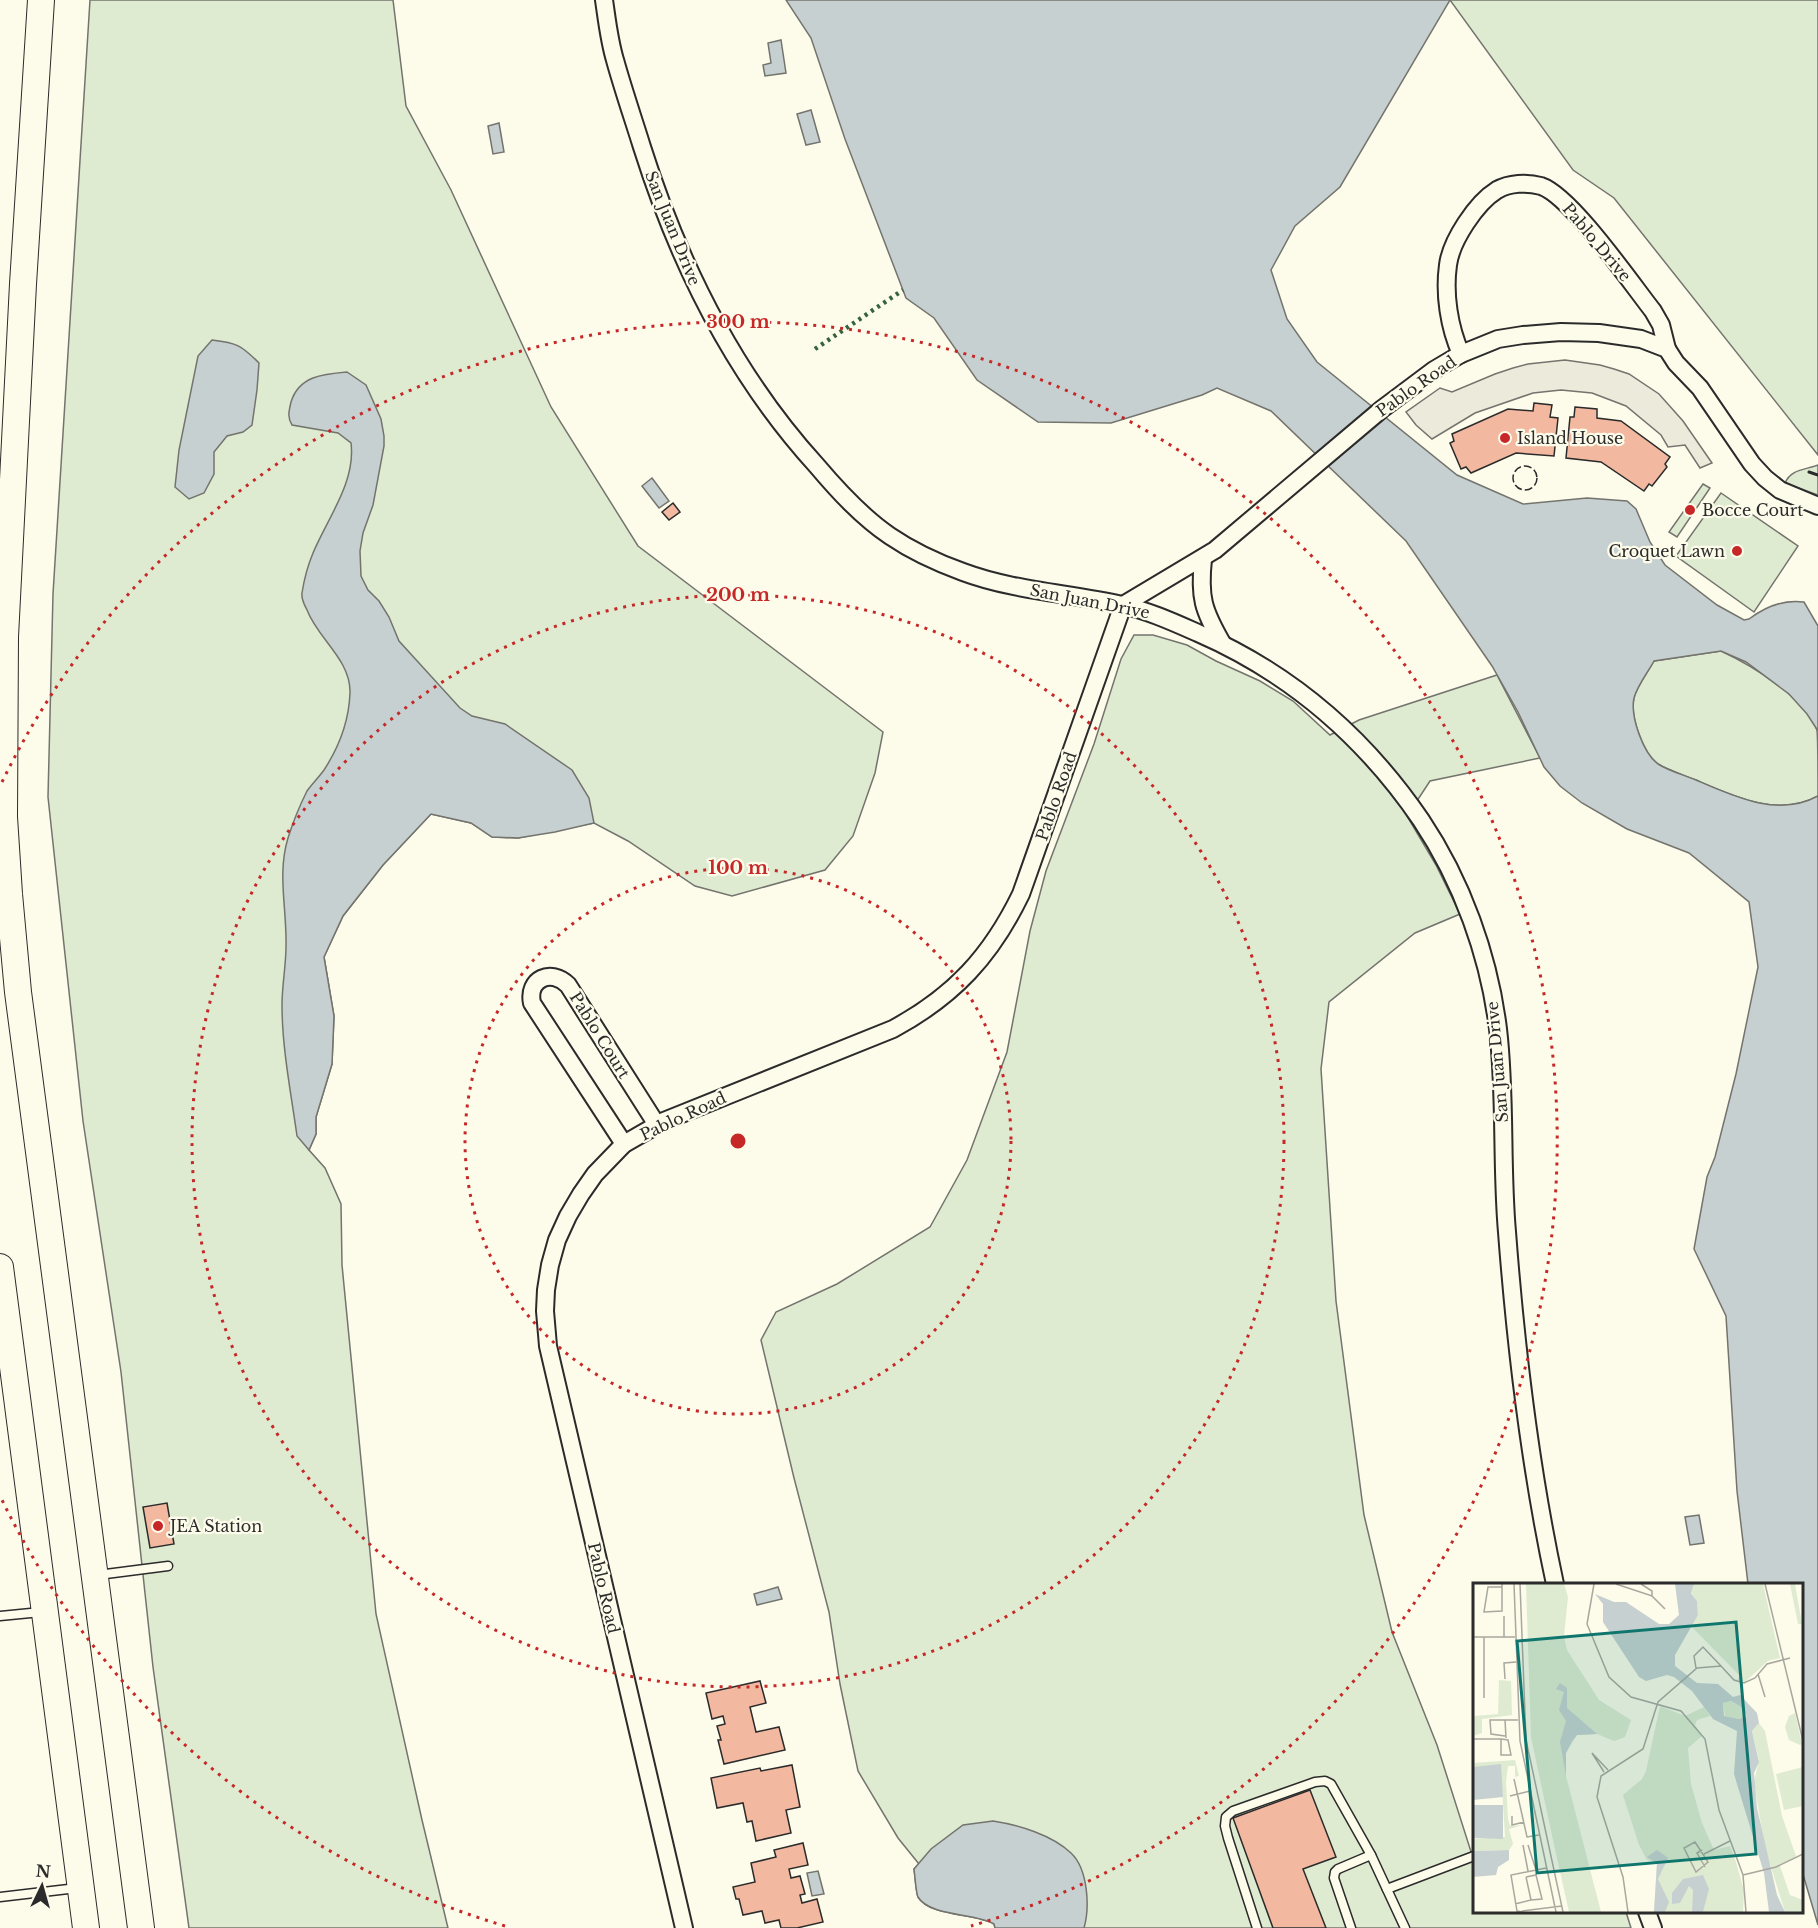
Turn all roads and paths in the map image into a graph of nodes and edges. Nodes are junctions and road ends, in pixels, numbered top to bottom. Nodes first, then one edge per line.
1 (24, 0) edge
2 (41, 0) edge
3 (603, 0) edge
4 (23, 284) junction
5 (1667, 349) junction
6 (1461, 354) junction
7 (1818, 506) edge
8 (1203, 559) junction
9 (1123, 605) junction
10 (1222, 643) junction
11 (4, 880) edge
12 (657, 1125) junction
13 (624, 1144) junction
14 (0, 1267) edge
15 (168, 1566) dead end
16 (95, 1575) junction
17 (1555, 1583) edge
18 (45, 1612) junction
19 (0, 1616) edge
20 (1371, 1855) junction
21 (1473, 1856) edge
22 (81, 1888) junction
23 (1387, 1889) junction
24 (0, 1897) edge
25 (1648, 1913) edge
26 (86, 1928) edge
27 (141, 1928) edge
28 (684, 1928) edge
29 (1257, 1928) edge
30 (1351, 1928) edge
31 (1405, 1928) edge
32 (1653, 1928) edge

1 - 4 main road
2 - 4 main road
3 - 9 street, San Juan Drive
4 - 11 main road
5 - 6 street, Pablo Road
5 - 6 street, Pablo Drive
5 - 7 street
6 - 8 street, Pablo Road
8 - 9 street, Pablo Road
8 - 10 street
9 - 10 street, San Juan Drive
9 - 12 street, Pablo Road
10 - 17 street, San Juan Drive
11 - 16 main road
12 - 13 street, Pablo Road
12 - 13 street, Pablo Court
13 - 28 street, Pablo Road
14 - 18 main road
15 - 16 lane
16 - 27 main road
18 - 19 lane
18 - 22 main road
20 - 23 lane
20 - 29 lane
20 - 30 lane
21 - 23 lane
22 - 24 lane
22 - 26 main road
23 - 31 lane
25 - 32 street

